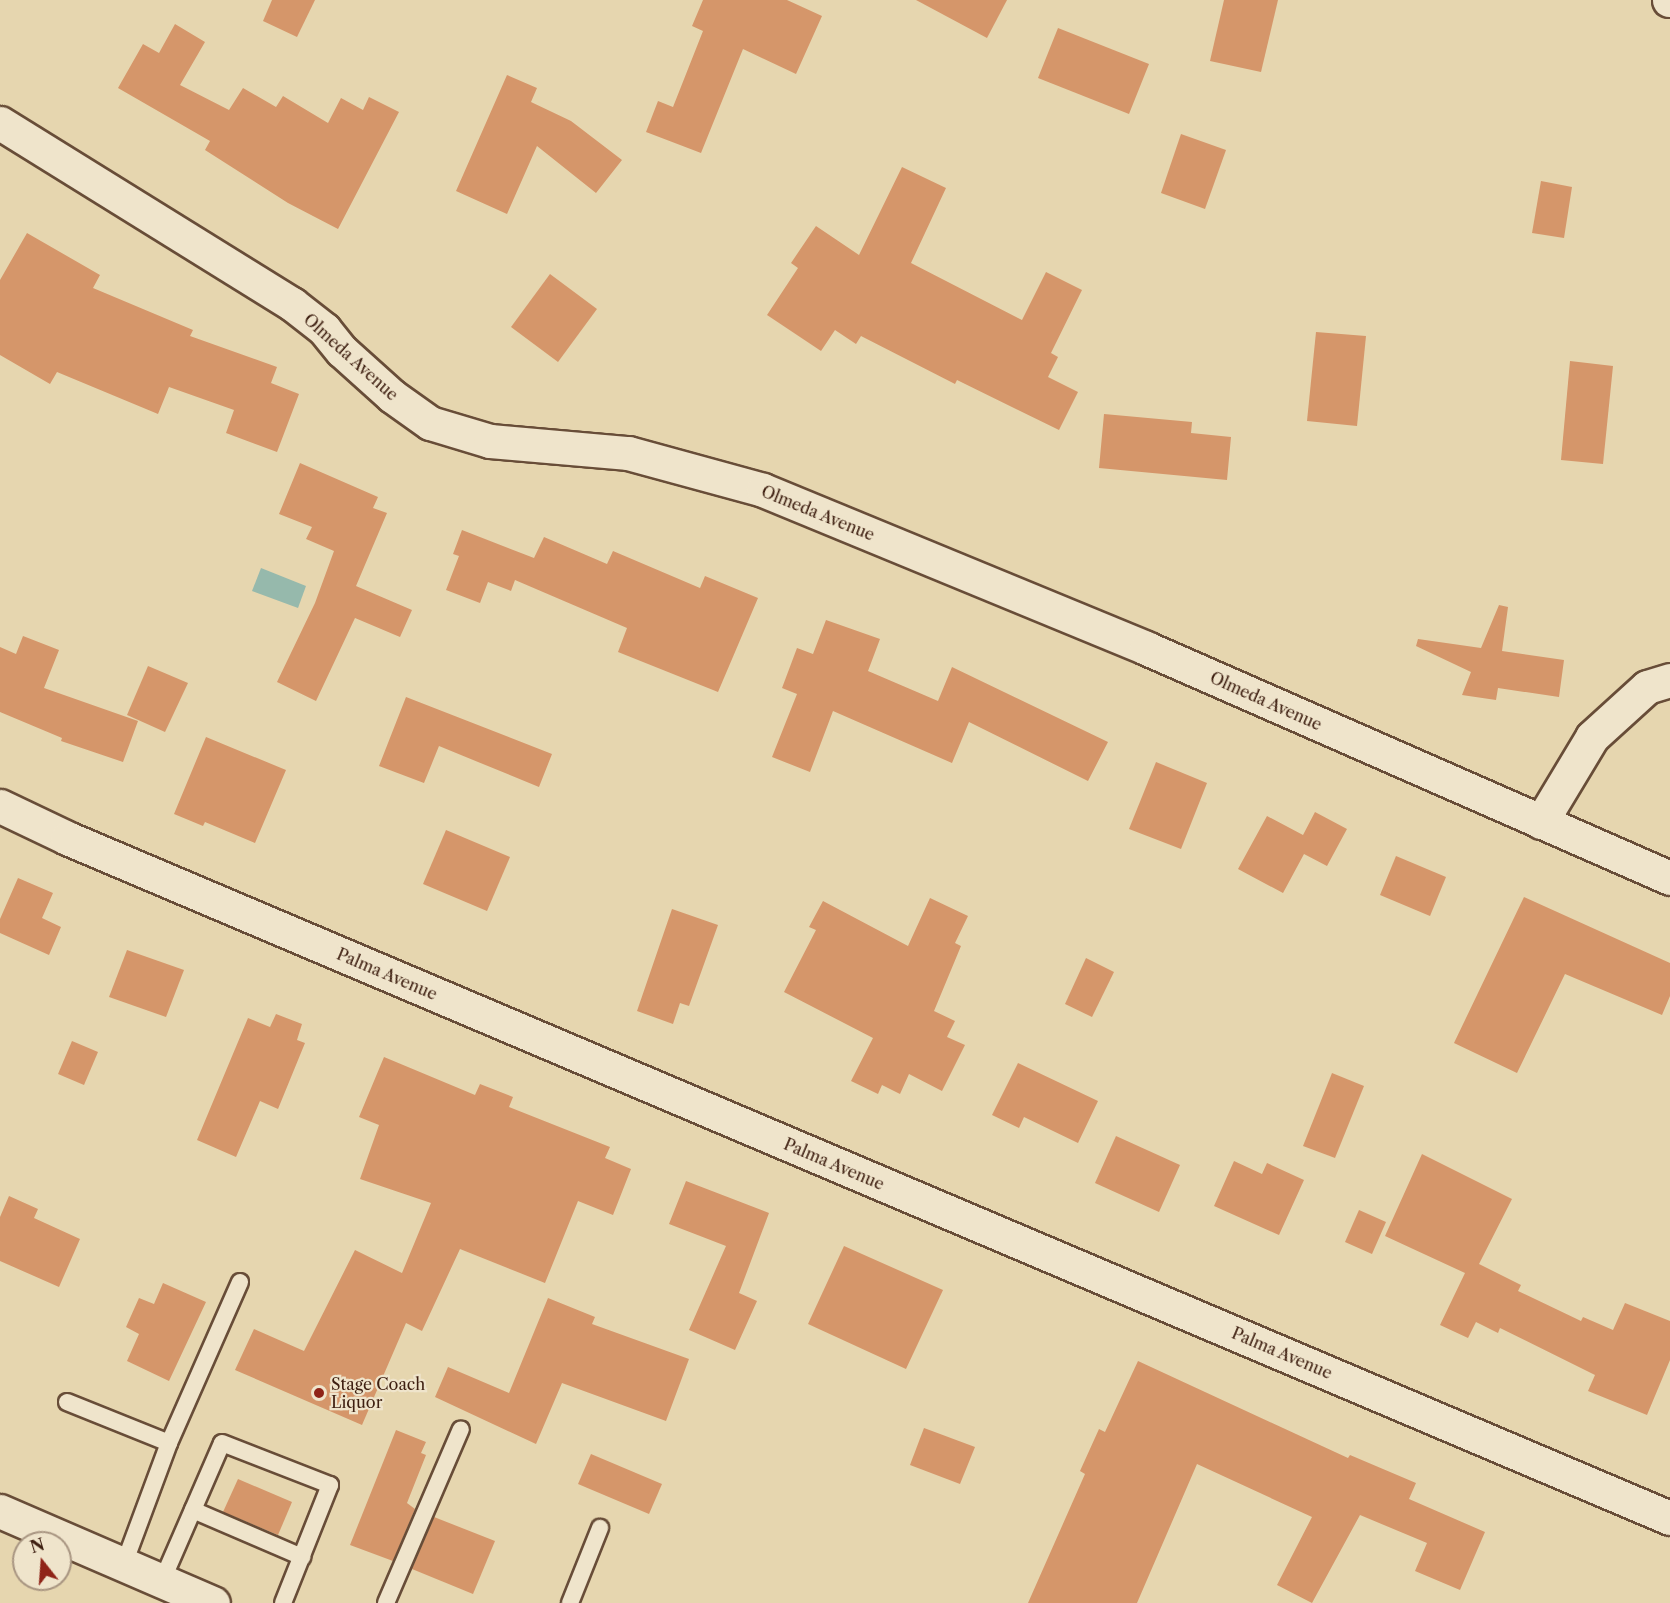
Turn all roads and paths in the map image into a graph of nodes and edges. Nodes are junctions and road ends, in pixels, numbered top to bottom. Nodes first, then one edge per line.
1 (0, 123) edge
2 (1670, 680) edge
3 (0, 806) edge
4 (1541, 822) junction
5 (1670, 878) edge
6 (240, 1282) dead end
7 (67, 1402) dead end
8 (461, 1429) dead end
9 (169, 1443) junction
10 (193, 1510) junction
11 (0, 1512) edge
12 (1670, 1518) edge
13 (600, 1528) dead end
14 (302, 1557) junction
15 (123, 1564) junction
16 (162, 1581) junction
17 (213, 1603) edge
18 (283, 1603) edge
19 (386, 1603) edge
20 (570, 1603) edge

1 - 4 street, Olmeda Avenue
2 - 4 street
3 - 12 street, Palma Avenue
4 - 5 street, Olmeda Avenue
6 - 9 lane
7 - 9 lane
8 - 19 lane
9 - 15 lane
10 - 14 lane
10 - 14 lane
10 - 16 lane
11 - 15 street
13 - 20 lane
14 - 18 lane
15 - 16 street
16 - 17 street

